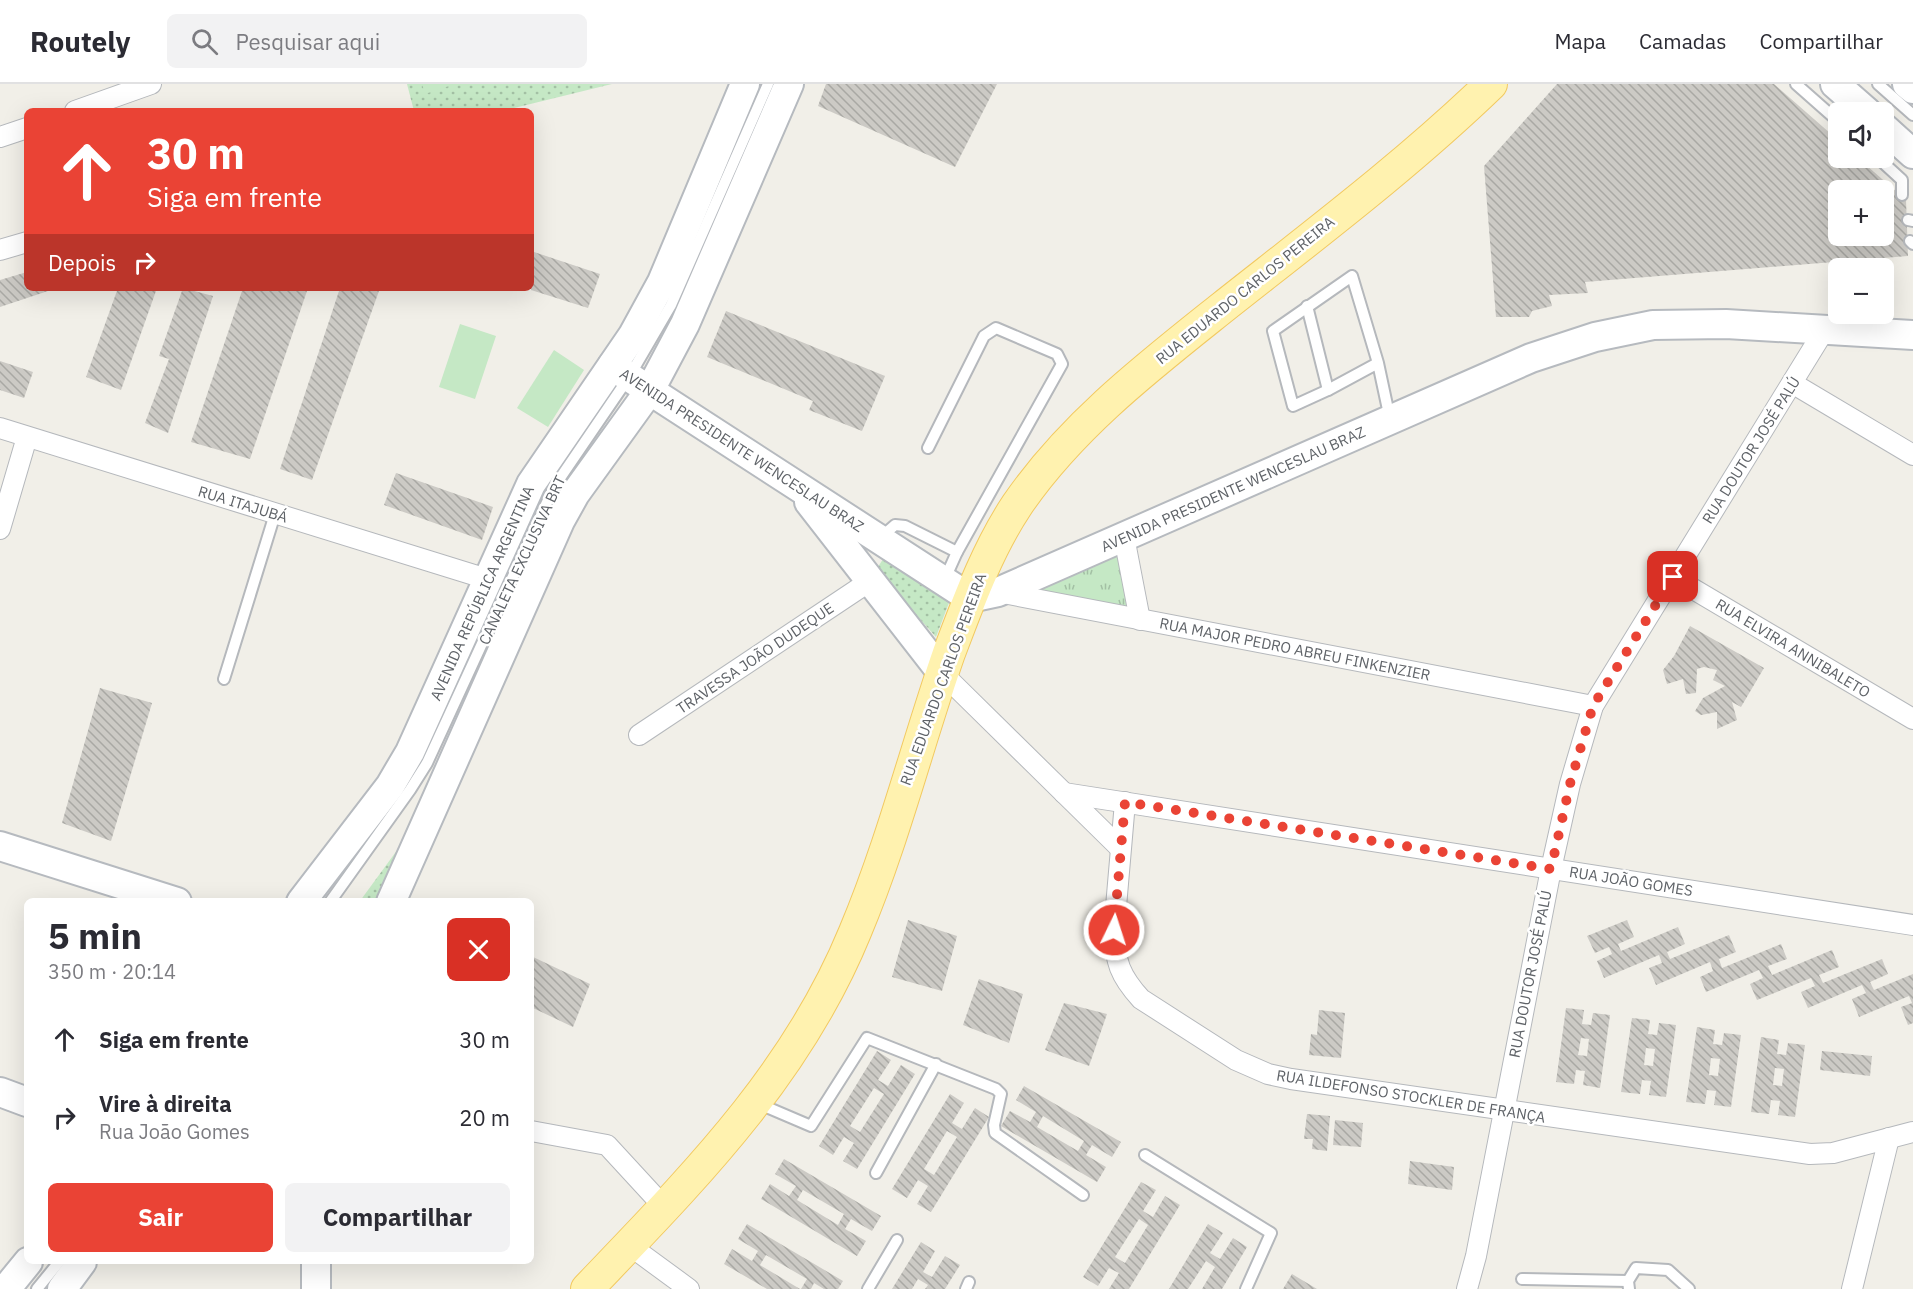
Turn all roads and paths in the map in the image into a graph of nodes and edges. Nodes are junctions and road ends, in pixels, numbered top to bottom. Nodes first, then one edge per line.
1 (152, 84) edge
2 (745, 84) edge
3 (768, 84) edge
4 (789, 84) edge
5 (1491, 84) edge
6 (1796, 84) edge
7 (1835, 84) edge
8 (1878, 84) edge
9 (1907, 84) edge
10 (1913, 89) edge
11 (1856, 102) edge
12 (84, 108) edge
13 (1828, 112) edge
14 (1913, 115) edge
15 (24, 129) edge
16 (0, 137) edge
17 (1894, 137) edge
18 (1913, 154) edge
19 (1889, 168) edge
20 (1902, 195) dead end
21 (24, 243) edge
22 (0, 250) edge
23 (1307, 306) junction
24 (1825, 329) junction
25 (1913, 335) edge
26 (1378, 363) junction
27 (630, 377) junction
28 (1791, 383) junction
29 (1328, 390) junction
30 (1390, 419) junction
31 (0, 428) edge
32 (27, 437) junction
33 (927, 448) dead end
34 (1913, 455) edge
35 (795, 484) junction
36 (275, 514) junction
37 (0, 529) edge
38 (1124, 537) junction
39 (879, 539) junction
40 (957, 552) junction
41 (1673, 577) junction
42 (487, 579) junction
43 (870, 581) junction
44 (944, 582) junction
45 (984, 595) junction
46 (1140, 620) junction
47 (942, 673) junction
48 (224, 679) dead end
49 (1593, 706) junction
50 (1913, 719) edge
51 (639, 735) dead end
52 (1064, 793) junction
53 (1125, 802) junction
54 (0, 846) edge
55 (1120, 848) junction
56 (1551, 869) junction
57 (164, 898) edge
58 (304, 898) edge
59 (333, 898) edge
60 (394, 898) edge
61 (1913, 925) edge
62 (936, 1064) junction
63 (0, 1092) edge
64 (24, 1101) edge
65 (756, 1103) junction
66 (1504, 1110) junction
67 (534, 1132) edge
68 (1913, 1132) edge
69 (1889, 1138) junction
70 (1145, 1155) dead end
71 (876, 1173) dead end
72 (1083, 1195) dead end
73 (665, 1208) junction
74 (897, 1240) dead end
75 (629, 1245) junction
76 (26, 1264) edge
77 (57, 1264) edge
78 (81, 1264) edge
79 (316, 1264) edge
80 (1522, 1279) dead end
81 (1629, 1285) edge
82 (6, 1289) edge
83 (38, 1289) edge
84 (62, 1289) edge
85 (316, 1289) edge
86 (587, 1289) edge
87 (689, 1289) edge
88 (868, 1289) edge
89 (1246, 1289) edge
90 (1467, 1289) edge
91 (1689, 1289) edge
92 (1852, 1289) edge

1 - 12 street
2 - 27 street, AVENIDA REPÚBLICA ARGENTINA
3 - 27 lane, CANALETA EXCLUSIVA BRT
4 - 27 street, AVENIDA REPÚBLICA ARGENTINA
5 - 45 main road, RUA EDUARDO CARLOS PEREIRA
6 - 13 lane
7 - 11 street
8 - 14 lane
9 - 10 street
15 - 16 street
17 - 18 street
19 - 20 lane
21 - 22 street
23 - 26 lane
23 - 29 lane
23 - 29 lane
24 - 25 street, AVENIDA PRESIDENTE WENCESLAU BRAZ
24 - 28 street, RUA DOUTOR JOSÉ PALÚ
24 - 30 street, AVENIDA PRESIDENTE WENCESLAU BRAZ
26 - 29 lane
26 - 30 lane
27 - 35 street, AVENIDA PRESIDENTE WENCESLAU BRAZ
27 - 42 street, AVENIDA REPÚBLICA ARGENTINA
27 - 59 lane, CANALETA EXCLUSIVA BRT
27 - 60 street, AVENIDA REPÚBLICA ARGENTINA
28 - 34 street
28 - 41 street, RUA DOUTOR JOSÉ PALÚ
30 - 38 street, AVENIDA PRESIDENTE WENCESLAU BRAZ
31 - 32 street, RUA ITAJUBÁ
32 - 36 street, RUA ITAJUBÁ
32 - 37 street
33 - 40 lane
35 - 39 street, AVENIDA PRESIDENTE WENCESLAU BRAZ
35 - 43 street
36 - 42 street, RUA ITAJUBÁ
36 - 48 lane
38 - 45 street, AVENIDA PRESIDENTE WENCESLAU BRAZ
38 - 46 street
39 - 40 lane
39 - 44 street, AVENIDA PRESIDENTE WENCESLAU BRAZ
40 - 44 lane
41 - 49 street, RUA DOUTOR JOSÉ PALÚ
41 - 50 street, RUA ELVIRA ANNIBALETO
42 - 58 street, AVENIDA REPÚBLICA ARGENTINA
43 - 47 street
43 - 51 street, TRAVESSA JOÃO DUDEQUE
44 - 45 street, AVENIDA PRESIDENTE WENCESLAU BRAZ
45 - 46 street, RUA MAJOR PEDRO ABREU FINKENZIER
45 - 47 main road, RUA EDUARDO CARLOS PEREIRA
46 - 49 street, RUA MAJOR PEDRO ABREU FINKENZIER
47 - 52 street
47 - 65 main road, RUA EDUARDO CARLOS PEREIRA
49 - 56 street, RUA DOUTOR JOSÉ PALÚ
52 - 53 street, RUA JOÃO GOMES
52 - 55 street
53 - 55 street, RUA ILDEFONSO STOCKLER DE FRANÇA
53 - 56 street, RUA JOÃO GOMES
54 - 57 street
55 - 66 street, RUA ILDEFONSO STOCKLER DE FRANÇA
56 - 61 street, RUA JOÃO GOMES
56 - 66 street, RUA DOUTOR JOSÉ PALÚ
62 - 65 lane
62 - 71 lane
62 - 72 lane
63 - 64 street
65 - 73 main road, RUA EDUARDO CARLOS PEREIRA
66 - 69 street, RUA ILDEFONSO STOCKLER DE FRANÇA
66 - 90 street, RUA DOUTOR JOSÉ PALÚ
67 - 73 street
68 - 69 street, RUA ILDEFONSO STOCKLER DE FRANÇA
69 - 92 street
70 - 89 lane
73 - 75 main road, RUA EDUARDO CARLOS PEREIRA
74 - 88 lane
75 - 86 main road, RUA EDUARDO CARLOS PEREIRA
75 - 87 street
76 - 82 street
77 - 83 lane
78 - 84 street
79 - 85 street
80 - 81 lane
81 - 91 lane

